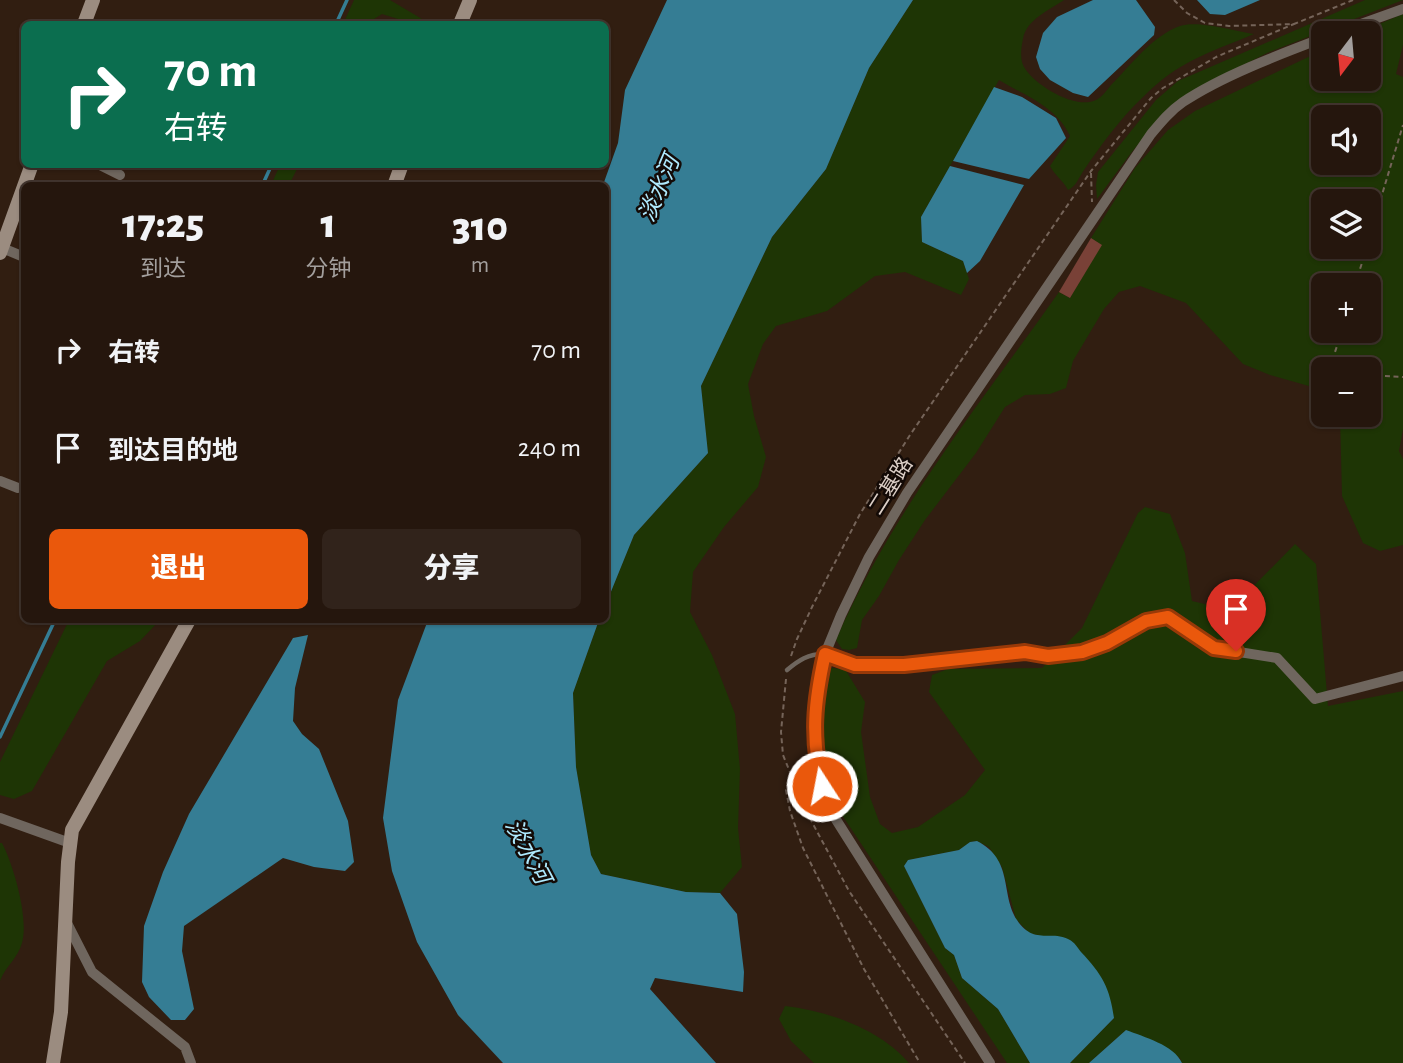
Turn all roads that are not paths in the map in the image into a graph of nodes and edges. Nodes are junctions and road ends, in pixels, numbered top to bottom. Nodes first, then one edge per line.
1 (93, 0) edge
2 (470, 0) edge
3 (1403, 9) edge
4 (85, 21) edge
5 (461, 21) edge
6 (1370, 21) edge
7 (1311, 43) edge
8 (106, 168) edge
9 (120, 175) dead end
10 (21, 195) edge
11 (1, 250) edge
12 (21, 256) edge
13 (0, 481) edge
14 (18, 488) dead end
15 (188, 623) edge
16 (825, 654) junction
17 (787, 670) road end
18 (1403, 676) edge
19 (0, 818) edge
20 (70, 843) junction
21 (65, 920) junction
22 (53, 1063) edge
23 (191, 1063) edge
24 (990, 1063) edge

1 - 4 street
2 - 5 street
3 - 6 street
7 - 16 street, 二基路
8 - 9 street
10 - 11 street
11 - 12 street
13 - 14 street
15 - 20 street
16 - 17 lane
16 - 18 street
16 - 24 street, 二基路
19 - 20 street
20 - 21 street
21 - 22 street
21 - 23 street

